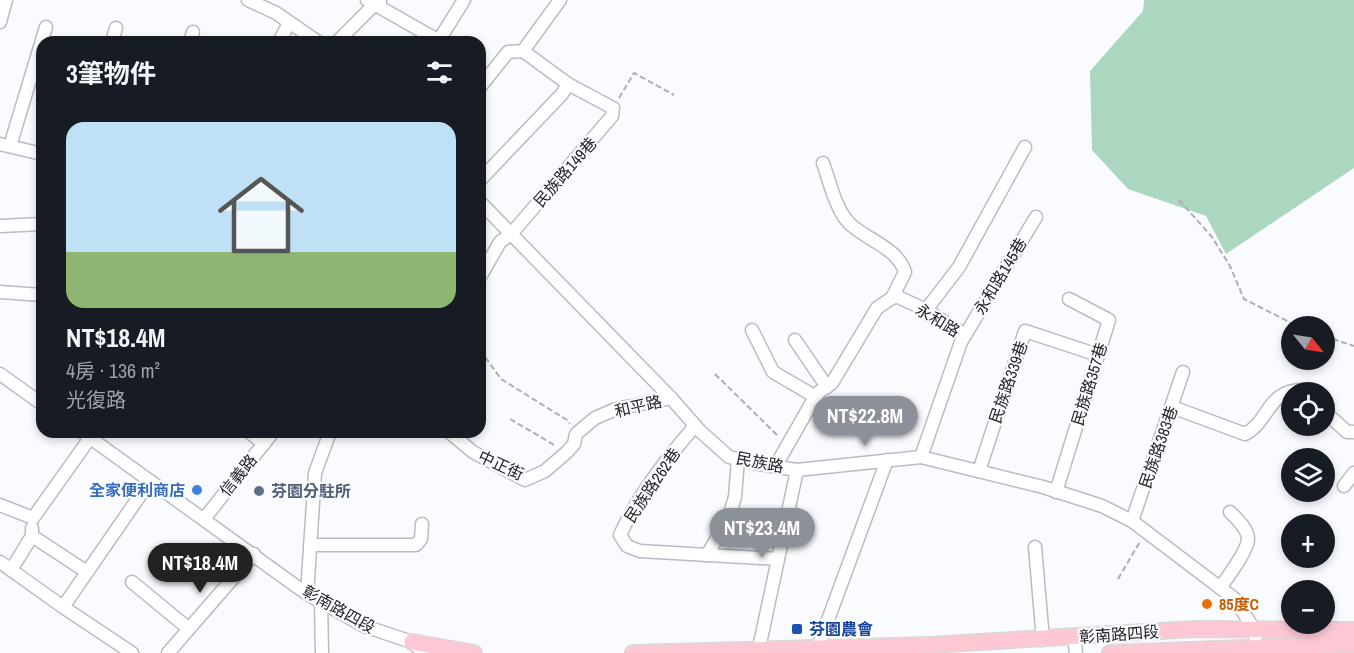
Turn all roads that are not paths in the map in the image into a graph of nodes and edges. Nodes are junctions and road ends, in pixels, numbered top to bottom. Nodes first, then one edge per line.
1 (6, 0) edge
2 (464, 0) edge
3 (560, 0) edge
4 (251, 1) edge
5 (375, 1) edge
6 (0, 22) edge
7 (294, 26) junction
8 (46, 27) dead end
9 (116, 28) dead end
10 (43, 36) edge
11 (114, 36) edge
12 (285, 36) edge
13 (295, 36) edge
14 (309, 36) edge
15 (343, 36) edge
16 (432, 36) edge
17 (443, 36) edge
18 (523, 51) junction
19 (36, 56) edge
20 (486, 77) edge
21 (568, 84) junction
22 (5, 145) edge
23 (1025, 147) dead end
24 (36, 153) edge
25 (822, 163) dead end
26 (486, 174) edge
27 (486, 208) edge
28 (1036, 217) dead end
29 (36, 224) edge
30 (0, 226) edge
31 (512, 233) junction
32 (486, 266) edge
33 (0, 292) edge
34 (36, 295) edge
35 (892, 298) junction
36 (1069, 299) dead end
37 (926, 310) junction
38 (752, 330) dead end
39 (965, 335) junction
40 (795, 340) dead end
41 (1098, 355) junction
42 (1183, 372) dead end
43 (0, 374) edge
44 (827, 387) junction
45 (1281, 396) edge
46 (816, 397) junction
47 (671, 398) junction
48 (36, 400) edge
49 (1172, 407) junction
50 (1335, 421) edge
51 (695, 426) junction
52 (1354, 432) edge
53 (576, 434) joint
54 (84, 438) edge
55 (90, 438) edge
56 (256, 438) edge
57 (268, 438) edge
58 (328, 438) edge
59 (456, 438) edge
60 (264, 444) junction
61 (921, 457) junction
62 (738, 459) junction
63 (887, 460) junction
64 (775, 466) junction
65 (797, 470) junction
66 (979, 471) junction
67 (1354, 473) edge
68 (150, 481) junction
69 (1344, 486) dead end
70 (1056, 492) junction
71 (0, 504) edge
72 (1230, 512) dead end
73 (33, 518) junction
74 (204, 519) junction
75 (1132, 521) junction
76 (422, 524) dead end
77 (32, 536) junction
78 (310, 545) junction
79 (1035, 547) dead end
80 (254, 554) junction
81 (707, 555) junction
82 (778, 559) junction
83 (0, 562) edge
84 (11, 570) junction
85 (87, 573) junction
86 (132, 582) dead end
87 (1220, 588) junction
88 (307, 594) junction
89 (321, 602) junction
90 (63, 607) junction
91 (189, 628) junction
92 (1354, 630) edge
93 (1255, 631) junction
94 (1074, 637) junction
95 (1043, 640) junction
96 (1354, 644) edge
97 (818, 647) junction
98 (988, 647) edge
99 (418, 648) edge
100 (876, 650) edge
101 (1257, 650) edge
102 (758, 651) edge
103 (132, 653) edge
104 (168, 653) edge
105 (322, 653) edge
106 (474, 653) edge
107 (633, 653) edge
108 (1076, 653) edge
109 (1110, 653) edge

1 - 6 street
2 - 17 street
3 - 18 street
4 - 7 street
5 - 15 street
5 - 16 street
7 - 12 street
7 - 13 street
7 - 14 street
8 - 10 street
9 - 11 street
18 - 20 street
18 - 21 street
19 - 22 street
21 - 26 street
21 - 31 street, 民族路149巷
22 - 24 street
23 - 37 street
25 - 35 street
27 - 31 street, 民族路
28 - 39 street, 永和路145巷
29 - 30 street
31 - 32 street, 民族路149巷
31 - 47 street, 民族路
33 - 34 street
35 - 37 street, 永和路
35 - 44 street
36 - 41 street, 民族路357巷
37 - 39 street, 永和路
38 - 46 street
39 - 61 street, 永和路
40 - 44 street
41 - 66 street, 民族路339巷
41 - 70 street, 民族路357巷
42 - 49 street, 民族路383巷
43 - 48 street
44 - 46 street
45 - 49 street
46 - 64 street
47 - 51 street, 民族路
47 - 53 street, 和平路
49 - 75 street, 民族路383巷
50 - 52 street
51 - 62 street, 民族路
51 - 81 street, 民族路262巷
53 - 59 street, 中正街
54 - 73 street
55 - 68 street, 彰南路四段
56 - 60 street
57 - 60 street, 信義路
58 - 78 street
60 - 74 street, 信義路
61 - 63 street, 民族路
61 - 66 street, 民族路
62 - 64 street, 民族路
62 - 81 street
63 - 65 street, 民族路
63 - 97 street
64 - 65 street, 民族路
65 - 82 street
66 - 70 street, 民族路
67 - 69 street
68 - 74 street, 彰南路四段
68 - 85 street
70 - 75 street, 民族路
71 - 73 street
72 - 87 street
73 - 77 street
74 - 80 street, 彰南路四段
75 - 87 street, 民族路
76 - 78 street
77 - 84 street
77 - 85 street
78 - 88 street
79 - 95 street
80 - 88 street, 彰南路四段
80 - 91 street
81 - 82 street
82 - 102 street
83 - 84 street
84 - 90 street
85 - 90 street
86 - 91 street
87 - 93 street, 民族路
88 - 89 street, 彰南路四段
89 - 99 street, 彰南路四段
89 - 105 street
90 - 103 street
91 - 104 street
92 - 93 main road, 彰南路四段
93 - 94 main road, 彰南路四段
93 - 101 street, 民族路
94 - 95 main road, 彰南路四段
94 - 108 street
95 - 98 main road, 彰南路四段
96 - 101 main road, 彰南路四段
97 - 100 main road, 彰南路四段
97 - 102 main road, 彰南路四段
98 - 100 main road, 彰南路四段
99 - 106 main road
101 - 109 main road, 彰南路四段
102 - 107 main road, 彰南路四段

